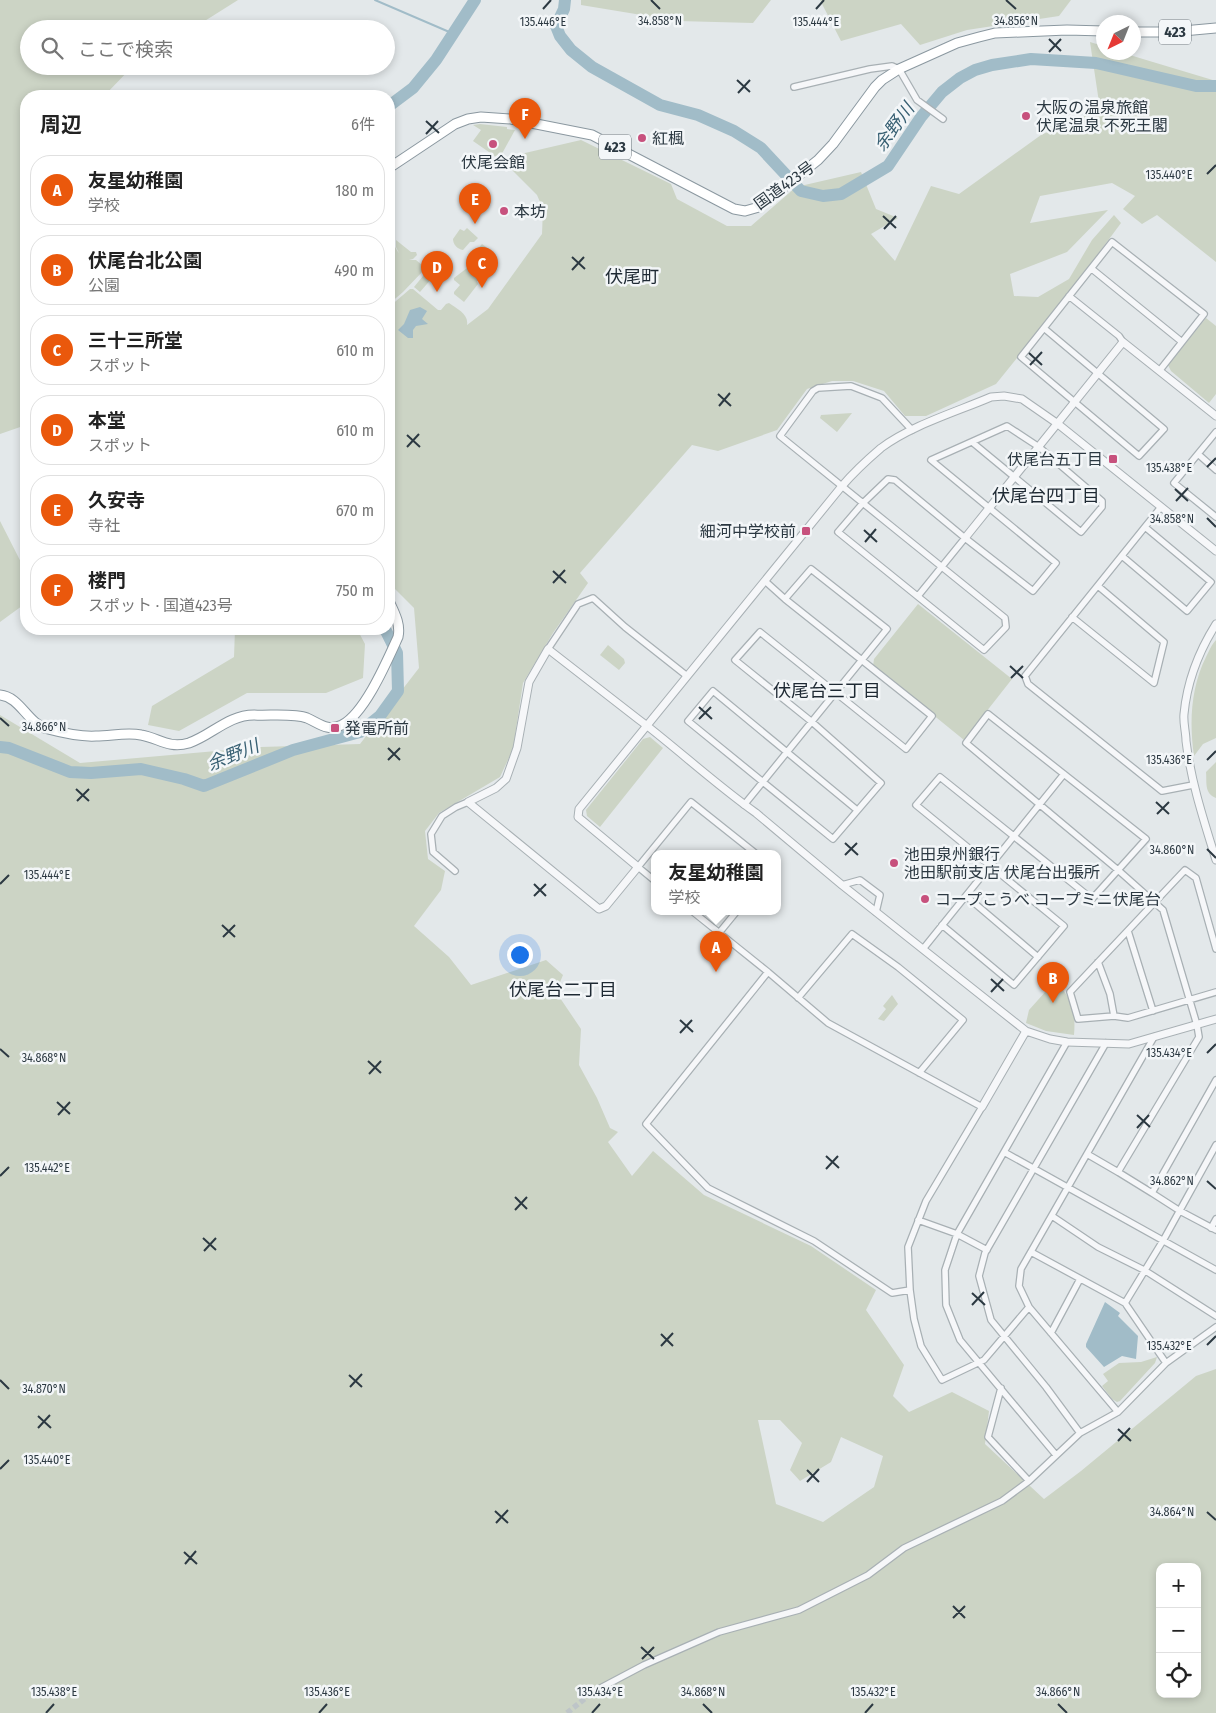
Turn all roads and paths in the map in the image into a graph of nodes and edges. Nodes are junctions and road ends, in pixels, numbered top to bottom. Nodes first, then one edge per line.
1 (1216, 28) edge
2 (1096, 31) edge
3 (1141, 32) edge
4 (899, 69) junction
5 (794, 87) dead end
6 (943, 119) dead end
7 (395, 164) edge
8 (1092, 269) junction
9 (1069, 296) junction
10 (1045, 329) junction
11 (1123, 342) junction
12 (1182, 342) junction
13 (1160, 370) junction
14 (1098, 374) junction
15 (1075, 402) junction
16 (1216, 416) edge
17 (1058, 424) junction
18 (912, 430) junction
19 (1216, 432) edge
20 (972, 442) junction
21 (1038, 448) junction
22 (1198, 454) junction
23 (1216, 470) edge
24 (1015, 477) junction
25 (842, 486) junction
26 (863, 504) junction
27 (990, 508) junction
28 (1161, 508) junction
29 (1216, 517) edge
30 (1145, 527) junction
31 (965, 538) junction
32 (1216, 551) edge
33 (1122, 556) junction
34 (942, 567) junction
35 (765, 582) junction
36 (1098, 586) junction
37 (918, 596) junction
38 (785, 599) junction
39 (395, 615) edge
40 (1072, 617) junction
41 (1216, 624) edge
42 (548, 649) junction
43 (861, 660) junction
44 (687, 676) junction
45 (835, 692) junction
46 (0, 695) edge
47 (812, 722) junction
48 (646, 726) junction
49 (788, 752) junction
50 (1064, 774) junction
51 (763, 781) junction
52 (1194, 785) junction
53 (468, 802) junction
54 (1039, 803) junction
55 (744, 805) junction
56 (857, 810) junction
57 (1014, 836) junction
58 (652, 850) edge
59 (751, 850) edge
60 (651, 851) edge
61 (1216, 860) edge
62 (990, 866) junction
63 (638, 867) junction
64 (1118, 870) junction
65 (455, 871) dead end
66 (651, 878) edge
67 (842, 885) junction
68 (966, 896) junction
69 (1154, 902) junction
70 (876, 912) junction
71 (697, 915) edge
72 (734, 915) edge
73 (942, 925) junction
74 (1128, 931) junction
75 (719, 933) junction
76 (922, 949) junction
77 (1216, 949) edge
78 (1038, 956) junction
79 (1098, 962) junction
80 (768, 972) junction
81 (1216, 992) edge
82 (798, 998) junction
83 (1190, 1000) junction
84 (1153, 1011) junction
85 (1114, 1016) junction
86 (1216, 1019) edge
87 (1197, 1025) junction
88 (1026, 1031) junction
89 (1154, 1037) junction
90 (1067, 1042) junction
91 (1106, 1043) junction
92 (919, 1073) junction
93 (1215, 1083) edge
94 (982, 1107) junction
95 (1216, 1145) edge
96 (1004, 1152) junction
97 (1088, 1154) junction
98 (1035, 1168) junction
99 (1118, 1172) junction
100 (1068, 1187) junction
101 (1152, 1193) junction
102 (1180, 1211) junction
103 (1052, 1216) junction
104 (1216, 1218) edge
105 (918, 1220) junction
106 (1214, 1229) edge
107 (957, 1234) junction
108 (1164, 1239) junction
109 (987, 1250) junction
110 (1031, 1252) junction
111 (1144, 1270) junction
112 (1216, 1270) edge
113 (1080, 1279) junction
114 (910, 1290) junction
115 (1125, 1303) junction
116 (1029, 1307) junction
117 (1216, 1316) edge
118 (1216, 1328) edge
119 (1050, 1333) junction
120 (1004, 1337) junction
121 (979, 1362) junction
122 (1166, 1363) junction
123 (1001, 1388) junction
124 (1118, 1412) junction
125 (1080, 1434) junction
126 (1056, 1455) junction
127 (1029, 1480) junction
128 (593, 1692) tunnel mouth

1 - 3 highway, 423
2 - 4 highway, 国道423号 / 423
4 - 5 street
4 - 6 street
4 - 7 highway, 国道423号 / 423
8 - 9 street
8 - 12 street
8 - 12 street
9 - 10 street
9 - 11 street
10 - 14 street
10 - 15 street
11 - 13 street
11 - 14 street
12 - 13 street
13 - 16 street
14 - 15 street
14 - 15 street
15 - 17 street
17 - 18 street
17 - 21 street
17 - 28 street
18 - 25 street
18 - 25 street
19 - 22 street
20 - 21 street
20 - 24 street
20 - 27 street
21 - 24 street
21 - 24 street
22 - 23 street
22 - 29 street
24 - 27 street
25 - 26 street
25 - 35 street
26 - 31 street
26 - 34 street
26 - 37 street
27 - 31 street
27 - 31 street
28 - 30 street
28 - 32 street
30 - 33 street
30 - 33 street
31 - 34 street
33 - 36 street
34 - 37 street
34 - 37 street
35 - 38 street
35 - 44 street
36 - 40 street
36 - 40 street
38 - 43 street
38 - 43 street
39 - 46 highway
40 - 52 street
41 - 52 street
42 - 44 street
42 - 48 street
42 - 53 street
43 - 45 street
43 - 45 street
44 - 48 street
45 - 47 street
45 - 47 street
47 - 49 street
47 - 56 street
48 - 55 street
48 - 63 street
49 - 51 street
49 - 51 street
49 - 56 street
50 - 54 street
50 - 54 street
50 - 64 street
51 - 55 street
51 - 56 street
52 - 61 street
53 - 63 street
53 - 65 street
54 - 57 street
54 - 64 street
55 - 67 street
57 - 62 street
57 - 62 street
57 - 64 street
58 - 59 street
60 - 63 street
62 - 68 street
62 - 78 street
63 - 66 street
64 - 69 street
67 - 70 street
67 - 70 street
68 - 73 street
68 - 78 street
69 - 74 street
69 - 77 street
69 - 83 street
70 - 76 street
71 - 75 street
72 - 75 street
73 - 76 street
73 - 78 street
74 - 79 street
74 - 84 street
75 - 80 street
76 - 88 street
79 - 85 street
79 - 85 street
80 - 82 street
80 - 114 street
81 - 83 street
82 - 92 street
82 - 92 street
83 - 84 street
83 - 87 street
84 - 85 street
86 - 87 street
87 - 89 street
87 - 99 street
88 - 90 street
88 - 94 street
89 - 91 street
89 - 97 street
90 - 91 street
90 - 96 street
91 - 98 street
92 - 94 street
93 - 101 street
94 - 105 street
95 - 102 street
96 - 98 street
96 - 107 street
97 - 99 street
97 - 100 street
98 - 100 street
98 - 109 street
99 - 101 street
100 - 103 street
100 - 108 street
101 - 102 street
102 - 106 street
102 - 108 street
103 - 110 street
103 - 111 street
104 - 106 street
105 - 107 street
105 - 114 street
107 - 109 street
107 - 121 street
108 - 111 street
108 - 112 street
109 - 120 street
110 - 113 street
110 - 116 street
111 - 115 street
111 - 117 street
113 - 115 street
113 - 119 street
114 - 121 street
115 - 122 street
116 - 119 street
116 - 120 street
118 - 122 street
119 - 124 street
120 - 121 street
120 - 125 street
121 - 123 street
122 - 124 street
123 - 126 street
123 - 127 street
124 - 125 street
125 - 126 street
126 - 127 street
127 - 128 street

